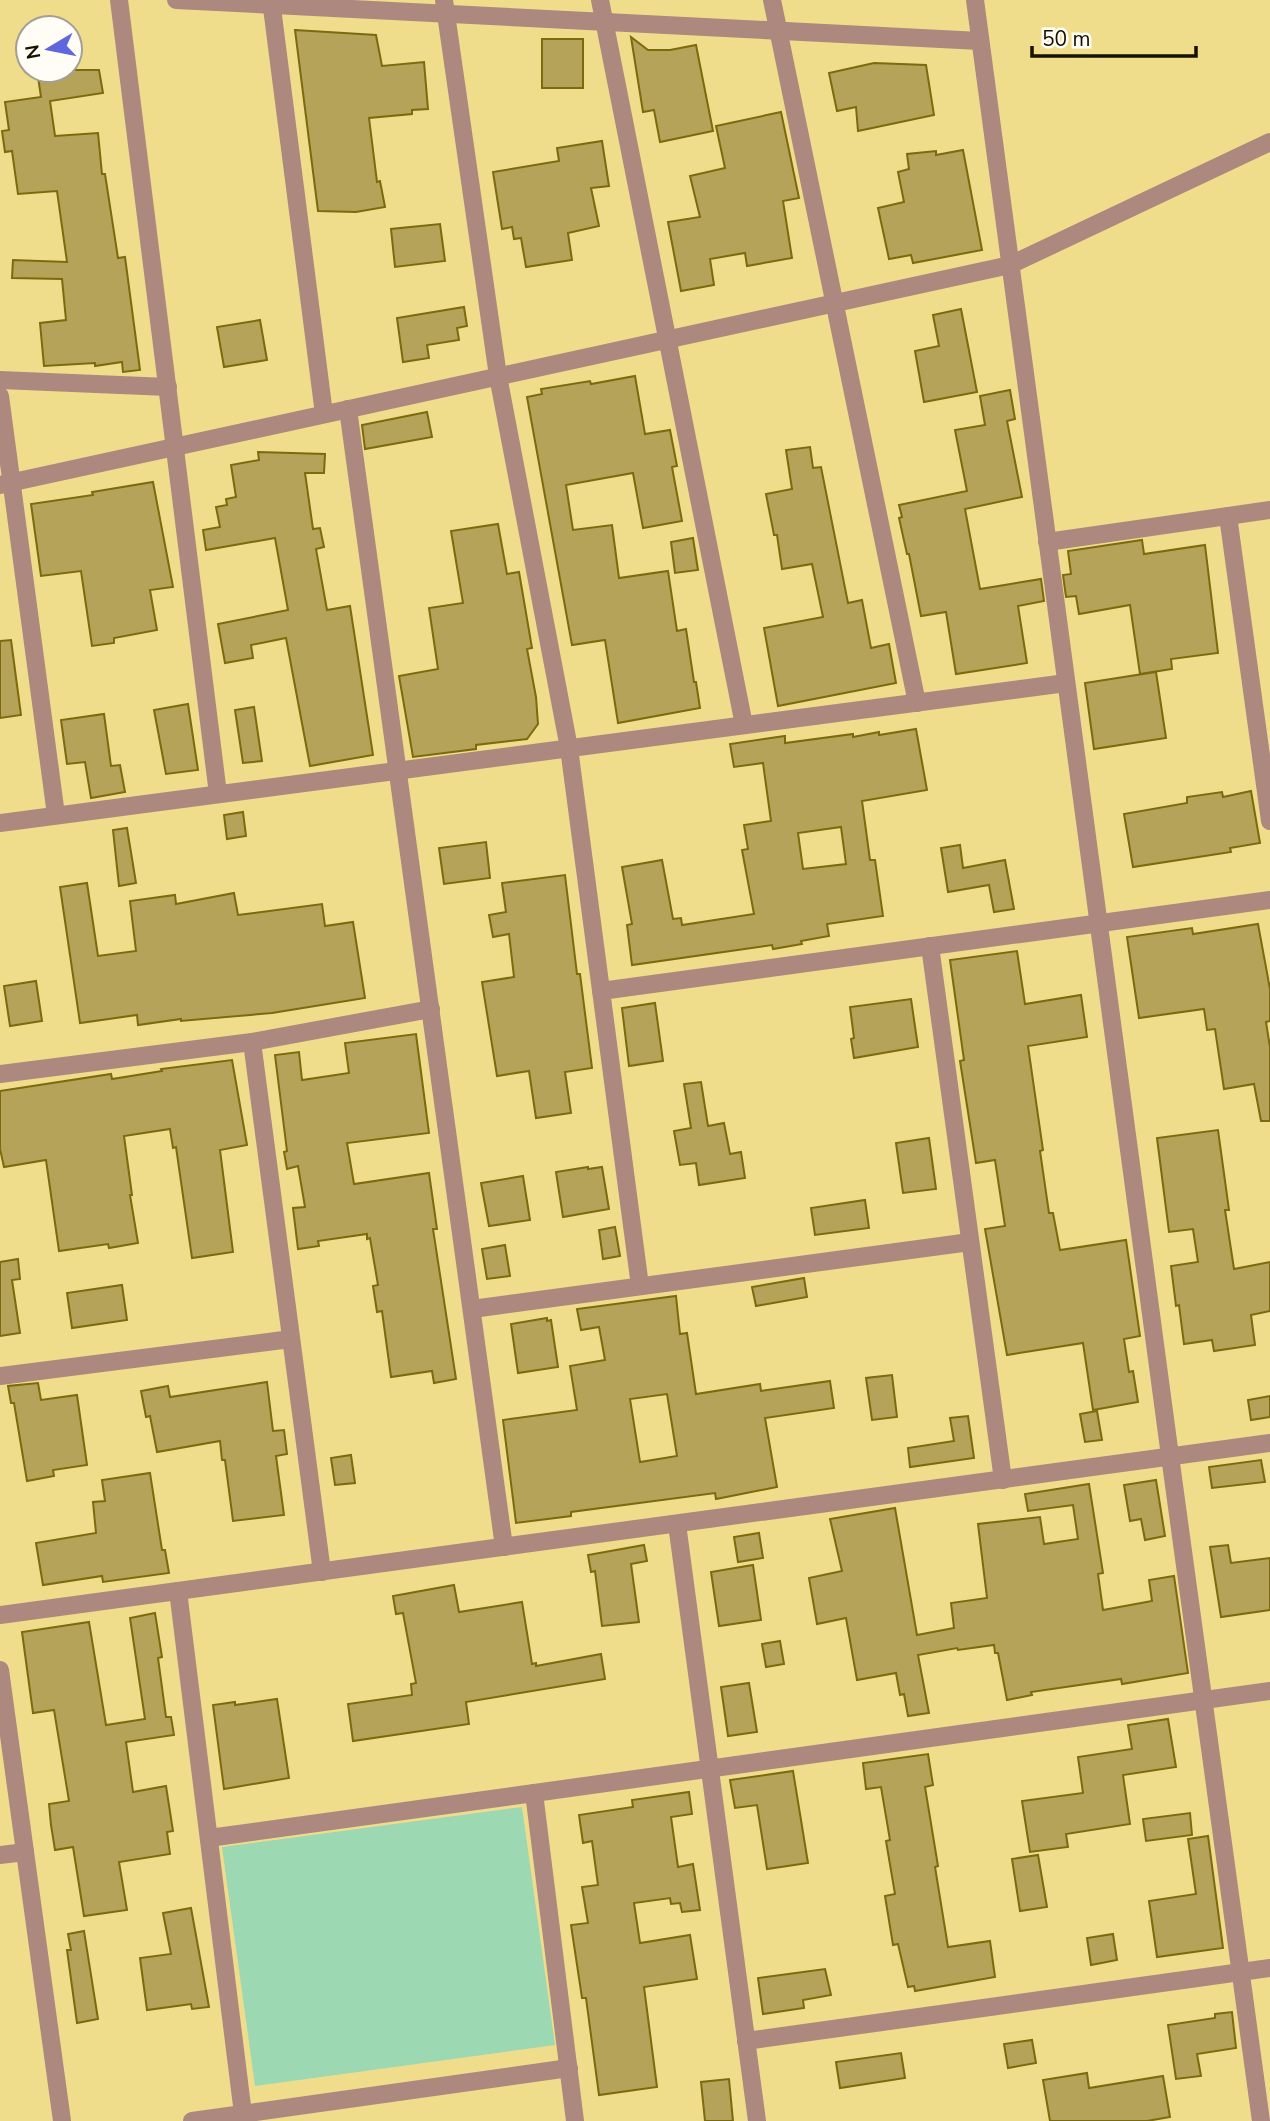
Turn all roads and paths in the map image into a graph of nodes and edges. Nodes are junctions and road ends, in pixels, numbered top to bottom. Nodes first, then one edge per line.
1 (120, 0) edge
2 (176, 0) edge
3 (600, 0) edge
4 (772, 0) edge
5 (975, 0) edge
6 (272, 2) edge
7 (445, 7) edge
8 (604, 22) junction
9 (778, 30) junction
10 (980, 41) junction
11 (1270, 142) edge
12 (1010, 265) junction
13 (834, 303) junction
14 (667, 340) junction
15 (498, 376) junction
16 (0, 380) edge
17 (168, 387) junction
18 (0, 396) edge
19 (348, 409) junction
20 (324, 414) junction
21 (176, 446) junction
22 (6, 483) edge
23 (1270, 510) edge
24 (1228, 516) junction
25 (1047, 542) junction
26 (1066, 684) junction
27 (917, 703) junction
28 (744, 725) junction
29 (569, 748) junction
30 (398, 771) junction
31 (218, 794) junction
32 (56, 815) junction
33 (1270, 821) edge
34 (0, 823) edge
35 (1270, 900) edge
36 (1098, 924) junction
37 (930, 946) junction
38 (601, 991) junction
39 (430, 1009) junction
40 (252, 1042) junction
41 (0, 1074) edge
42 (970, 1242) junction
43 (640, 1286) junction
44 (472, 1309) junction
45 (291, 1339) junction
46 (0, 1376) edge
47 (1270, 1443) edge
48 (1170, 1456) junction
49 (1003, 1480) junction
50 (677, 1524) junction
51 (504, 1547) junction
52 (322, 1572) junction
53 (178, 1591) junction
54 (0, 1615) edge
55 (0, 1670) edge
56 (1270, 1691) edge
57 (1203, 1700) junction
58 (710, 1769) junction
59 (534, 1793) junction
60 (209, 1838) junction
61 (25, 1852) junction
62 (0, 1855) edge
63 (1270, 1968) edge
64 (1241, 1972) junction
65 (746, 2041) junction
66 (569, 2068) junction
67 (243, 2114) junction
68 (62, 2121) edge
69 (192, 2121) edge
70 (575, 2121) edge
71 (757, 2121) edge
72 (1261, 2121) edge

1 - 17 street
2 - 6 street
3 - 8 street
4 - 9 street
5 - 10 street
6 - 7 street
6 - 20 street
7 - 8 street
7 - 15 street
8 - 9 street
8 - 14 street
9 - 10 street
9 - 13 street
10 - 12 street
11 - 12 street
12 - 13 street
12 - 25 street
13 - 14 street
13 - 27 street
14 - 15 street
14 - 28 street
15 - 19 street
15 - 29 street
16 - 17 street
17 - 21 street
18 - 22 street
19 - 20 street
19 - 30 street
20 - 21 street
21 - 22 street
21 - 31 street
22 - 32 street
23 - 24 street
24 - 25 street
24 - 33 street
25 - 26 street
26 - 27 street
26 - 36 street
27 - 28 street
28 - 29 street
29 - 30 street
29 - 38 street
30 - 31 street
30 - 39 street
31 - 32 street
32 - 34 street
35 - 36 street
36 - 37 street
36 - 48 street
37 - 38 street
37 - 42 street
38 - 43 street
39 - 40 street
39 - 44 street
40 - 41 street
40 - 45 street
42 - 43 street
42 - 49 street
43 - 44 street
44 - 51 street
45 - 46 street
45 - 52 street
47 - 48 street
48 - 49 street
48 - 57 street
49 - 50 street
50 - 51 street
50 - 58 street
51 - 52 street
52 - 53 street
53 - 54 street
53 - 60 street
55 - 61 street
56 - 57 street
57 - 58 street
57 - 64 street
58 - 59 street
58 - 65 street
59 - 60 street
59 - 66 street
60 - 67 street
61 - 62 street
61 - 68 street
63 - 64 street
64 - 65 street
64 - 72 street
65 - 71 street
66 - 67 street
66 - 70 street
67 - 69 street

